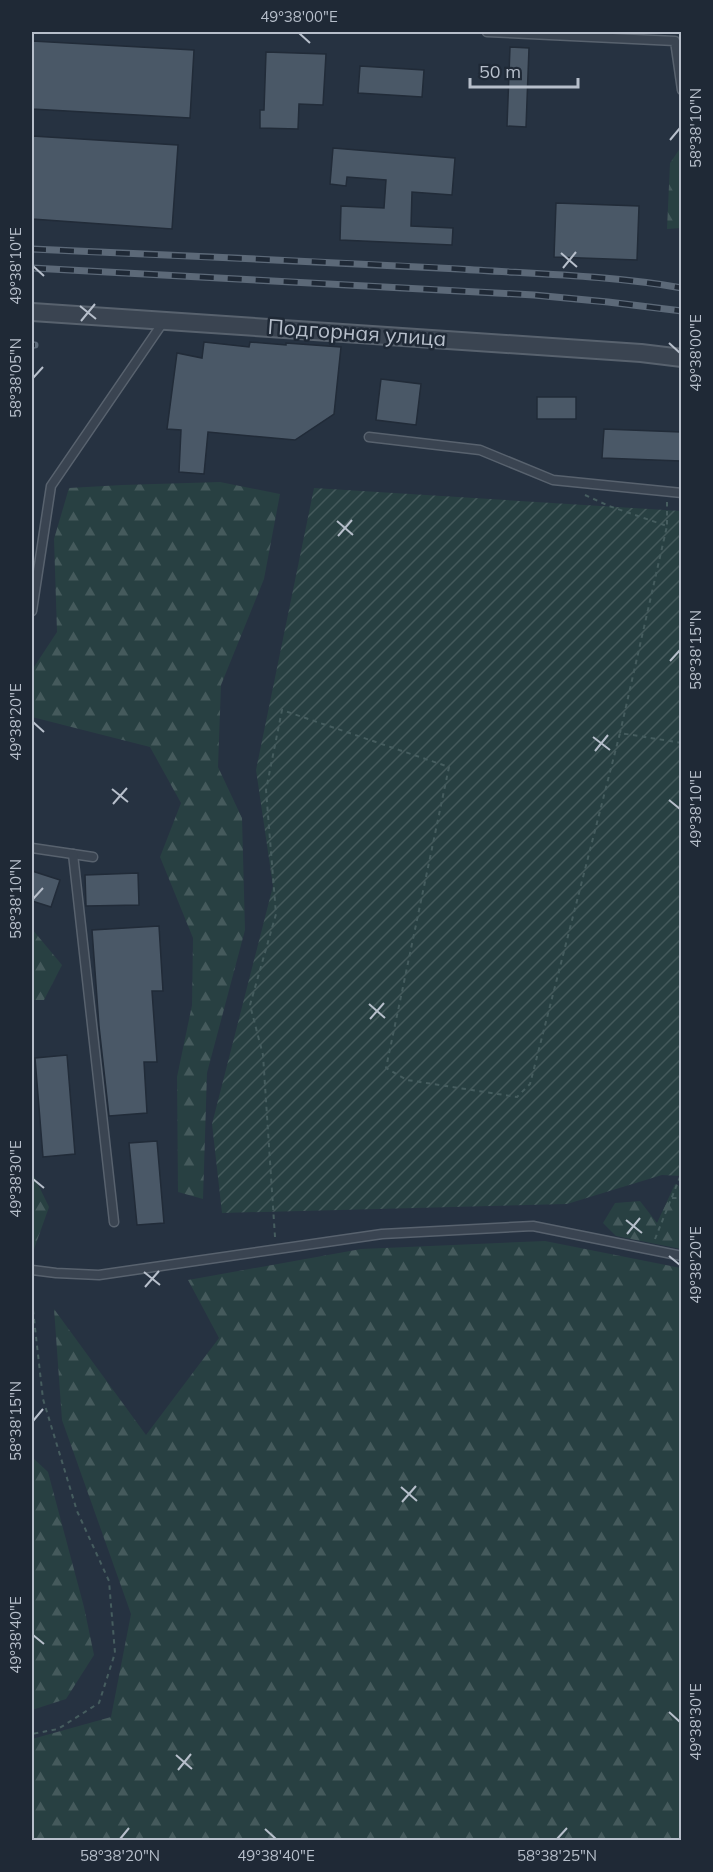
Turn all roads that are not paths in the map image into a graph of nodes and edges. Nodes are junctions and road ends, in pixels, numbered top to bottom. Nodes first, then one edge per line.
1 (487, 32) edge
2 (681, 90) edge
3 (32, 312) edge
4 (164, 320) junction
5 (681, 358) edge
6 (369, 437) dead end
7 (681, 493) edge
8 (32, 611) edge
9 (32, 848) edge
10 (74, 854) junction
11 (93, 857) dead end
12 (114, 1222) dead end
13 (681, 1256) edge
14 (32, 1270) edge

1 - 2 lane
3 - 4 street, Подгорная улица
4 - 5 street, Подгорная улица
4 - 8 lane
6 - 7 lane
9 - 10 lane
10 - 11 lane
10 - 12 lane
13 - 14 lane

